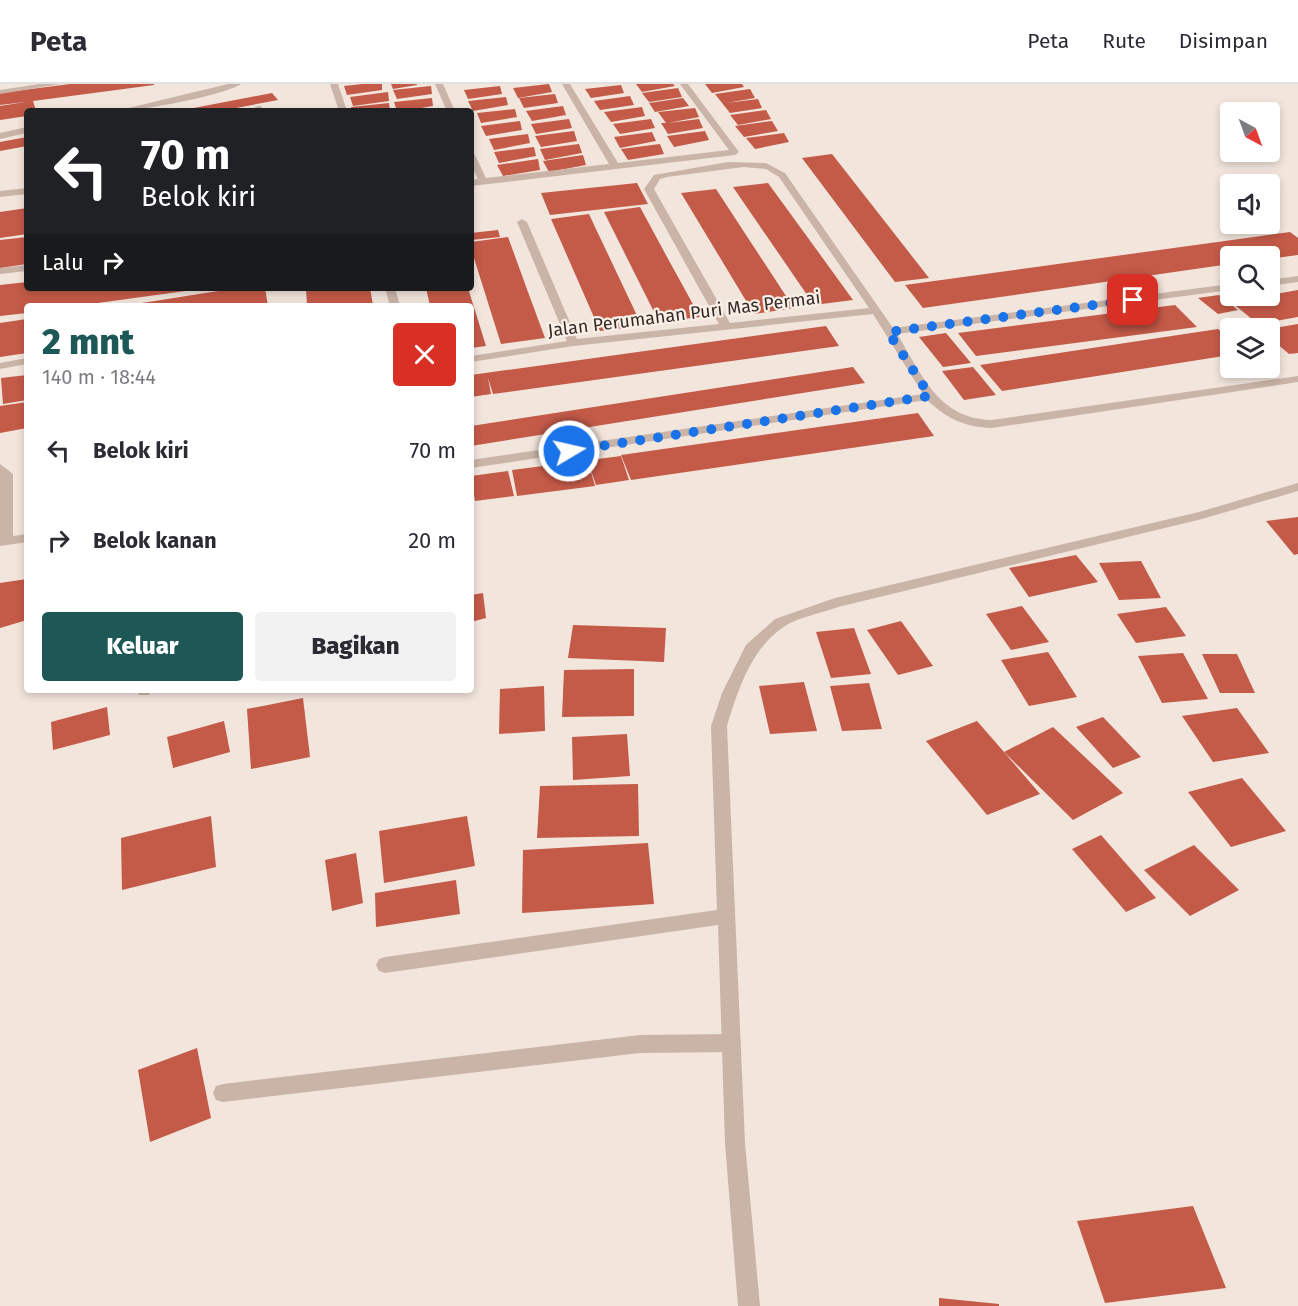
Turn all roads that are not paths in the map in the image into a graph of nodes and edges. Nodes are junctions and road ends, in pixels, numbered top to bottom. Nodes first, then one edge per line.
1 (57, 84) edge
2 (237, 84) edge
3 (334, 84) edge
4 (439, 84) edge
5 (566, 84) edge
6 (684, 84) edge
7 (0, 92) edge
8 (135, 108) edge
9 (342, 108) edge
10 (450, 108) edge
11 (24, 131) edge
12 (0, 136) edge
13 (474, 162) edge
14 (615, 166) junction
15 (483, 181) junction
16 (474, 182) edge
17 (24, 191) edge
18 (0, 194) edge
19 (522, 222) dead end
20 (24, 267) edge
21 (0, 271) edge
22 (1298, 279) edge
23 (1280, 281) edge
24 (1220, 288) edge
25 (876, 310) junction
26 (726, 326) junction
27 (888, 332) junction
28 (573, 344) junction
29 (474, 359) edge
30 (24, 362) edge
31 (0, 366) edge
32 (1298, 379) edge
33 (930, 396) junction
34 (474, 464) edge
35 (0, 468) edge
36 (1298, 487) edge
37 (24, 538) edge
38 (3, 542) edge
39 (725, 916) junction
40 (385, 965) dead end
41 (731, 1043) junction
42 (223, 1093) dead end
43 (749, 1306) edge

1 - 7 street
2 - 8 street
3 - 9 street
4 - 10 street
5 - 14 street
6 - 14 street
11 - 12 street
13 - 15 street
14 - 15 street
15 - 16 street
17 - 18 street
19 - 28 street
20 - 21 street
22 - 23 street
24 - 27 street
25 - 26 street, Jalan Perumahan Puri Mas Permai
25 - 26 street
25 - 27 street
26 - 28 street, Jalan Perumahan Puri Mas Permai
27 - 33 street
28 - 29 street, Jalan Perumahan Puri Mas Permai
30 - 31 street
32 - 33 street
33 - 34 street
35 - 38 street
36 - 39 street
37 - 38 street
39 - 40 street
39 - 41 street
41 - 42 street
41 - 43 street

